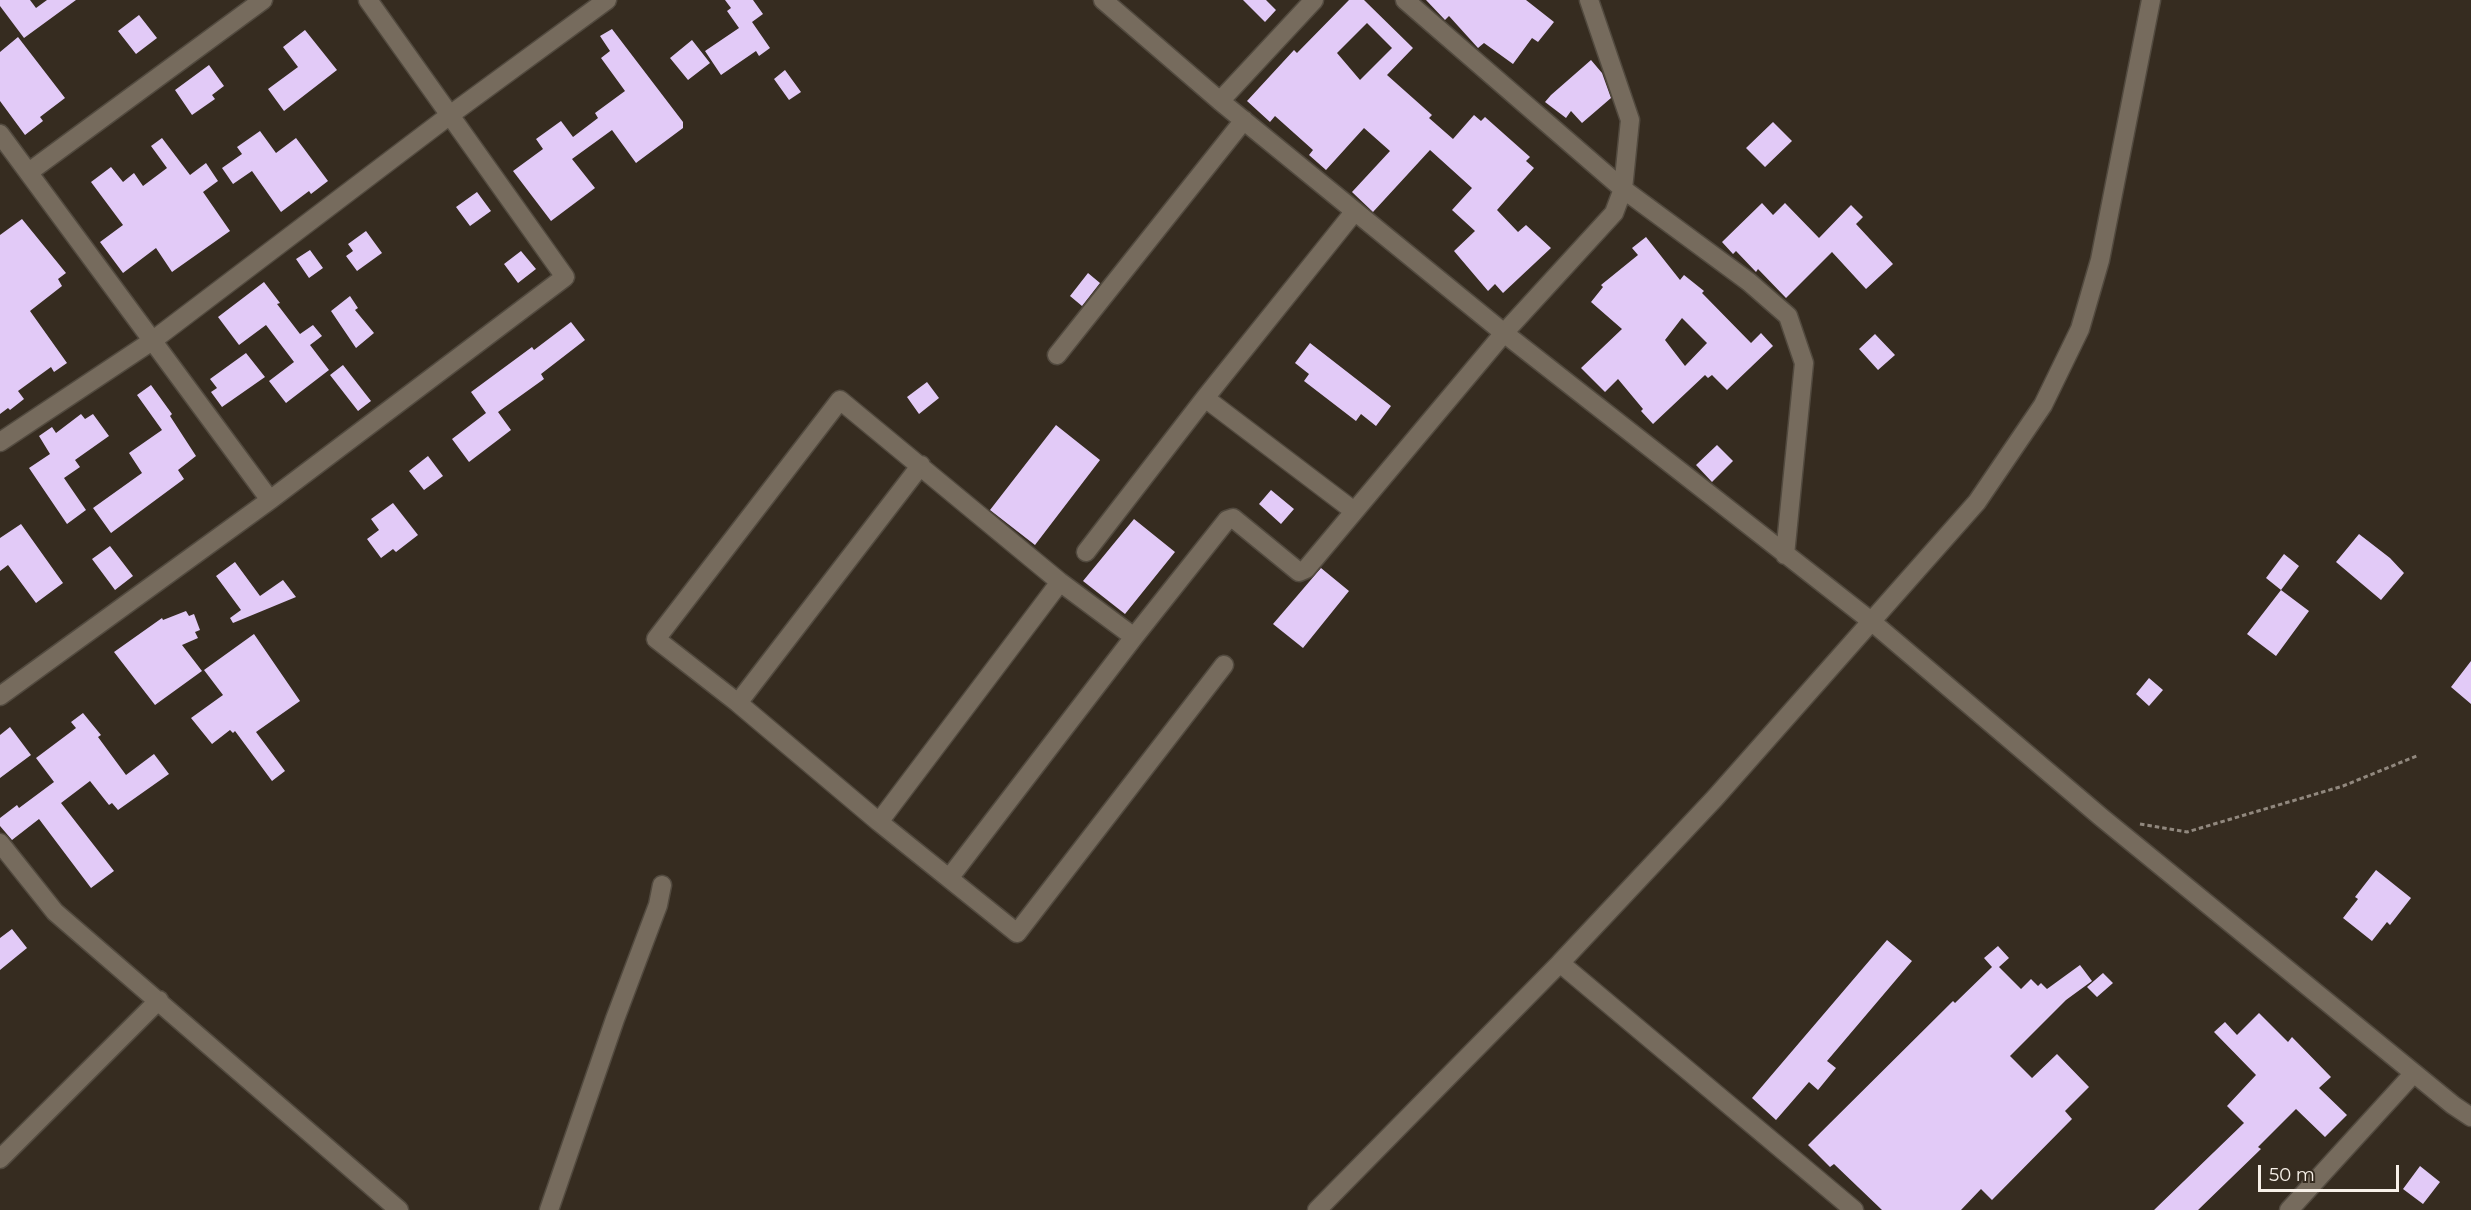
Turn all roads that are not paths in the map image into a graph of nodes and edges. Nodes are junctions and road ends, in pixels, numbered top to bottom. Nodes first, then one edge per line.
1 (263, 0) edge
2 (368, 0) edge
3 (607, 0) edge
4 (1103, 0) edge
5 (1314, 0) edge
6 (1405, 0) edge
7 (1589, 0) edge
8 (2151, 0) edge
9 (1220, 101) junction
10 (450, 115) junction
11 (1244, 120) junction
12 (0, 134) edge
13 (29, 172) junction
14 (1623, 189) junction
15 (1355, 211) junction
16 (1504, 333) junction
17 (152, 341) junction
18 (1057, 355) dead end
19 (1205, 398) junction
20 (0, 442) edge
21 (921, 465) junction
22 (270, 500) junction
23 (1354, 511) junction
24 (1086, 552) dead end
25 (1785, 555) junction
26 (1060, 582) junction
27 (1871, 621) junction
28 (1134, 637) junction
29 (1224, 665) dead end
30 (0, 696) edge
31 (738, 703) junction
32 (879, 822) junction
33 (0, 843) edge
34 (950, 877) junction
35 (662, 885) dead end
36 (1560, 963) junction
37 (159, 1000) junction
38 (2414, 1073) junction
39 (2471, 1117) edge
40 (0, 1159) edge
41 (399, 1210) edge
42 (549, 1210) edge
43 (1317, 1210) edge
44 (1854, 1210) edge
45 (2289, 1210) edge

1 - 13 street
2 - 10 street
3 - 10 street
4 - 9 street
5 - 9 street
6 - 14 street
7 - 14 street
8 - 27 street
9 - 11 street
10 - 17 street
10 - 22 street
11 - 15 street
11 - 18 street
12 - 13 street
13 - 17 street
14 - 16 street
14 - 25 street
15 - 16 street
15 - 19 street
16 - 23 street
16 - 25 street
17 - 20 street
17 - 22 street
19 - 23 street
19 - 24 street
21 - 26 street
21 - 31 street
21 - 31 street
22 - 30 street
23 - 28 street
25 - 27 street
26 - 28 street
26 - 32 street
27 - 36 street
27 - 38 street
28 - 34 street
29 - 34 street
31 - 32 street
32 - 34 street
33 - 37 street
35 - 42 street
36 - 43 street
36 - 44 street
37 - 40 street
37 - 41 street
38 - 39 street
38 - 45 street

